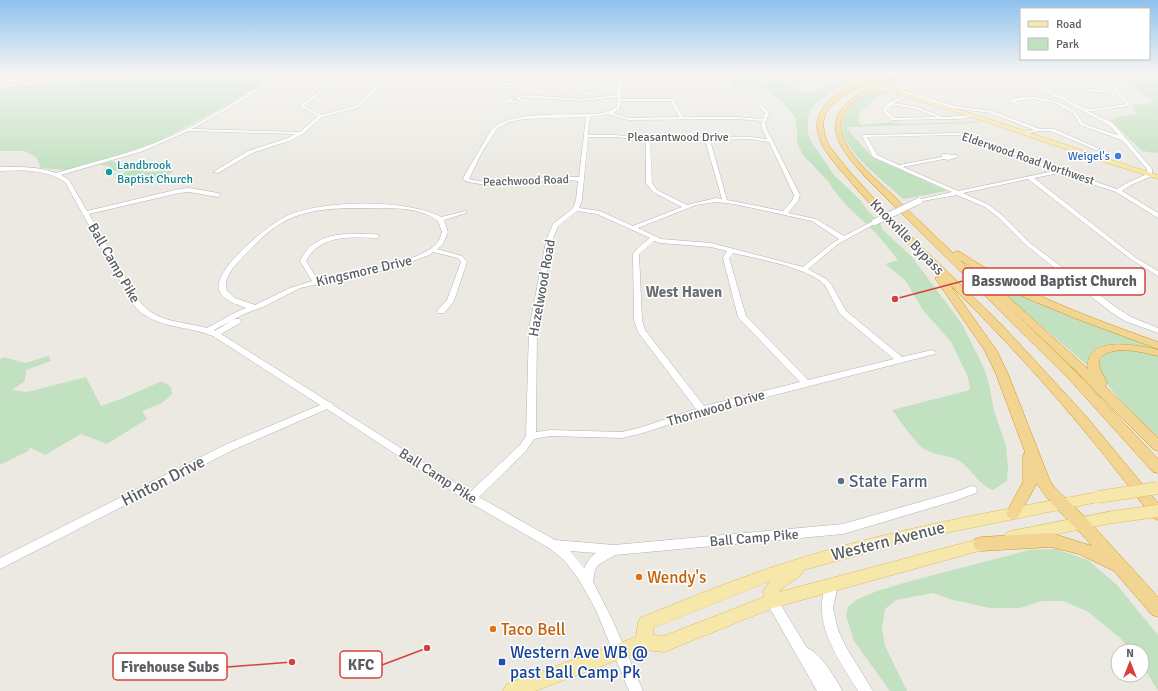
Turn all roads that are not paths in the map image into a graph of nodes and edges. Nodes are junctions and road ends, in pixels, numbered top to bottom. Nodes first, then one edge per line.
1 (229, 106) edge
2 (301, 106) edge
3 (357, 106) edge
4 (619, 106) edge
5 (675, 106) edge
6 (761, 106) edge
7 (827, 106) edge
8 (845, 106) edge
9 (887, 106) edge
10 (905, 106) edge
11 (941, 106) edge
12 (951, 106) edge
13 (1064, 106) edge
14 (1077, 106) edge
15 (1120, 106) edge
16 (1082, 109) junction
17 (1094, 110) junction
18 (1088, 112) junction
19 (609, 113) junction
20 (588, 115) junction
21 (321, 116) junction
22 (974, 116) junction
23 (682, 118) junction
24 (944, 118) junction
25 (764, 120) junction
26 (186, 130) junction
27 (1039, 130) junction
28 (301, 132) junction
29 (1024, 133) junction
30 (586, 136) junction
31 (707, 138) junction
32 (648, 139) junction
33 (1125, 140) junction
34 (770, 141) junction
35 (1098, 149) dead end
36 (944, 158) dead end
37 (900, 166) junction
38 (0, 169) edge
39 (1060, 171) junction
40 (216, 172) dead end
41 (58, 174) junction
42 (1150, 175) junction
43 (1029, 177) junction
44 (1158, 177) edge
45 (581, 179) junction
46 (1118, 191) junction
47 (956, 192) junction
48 (218, 195) dead end
49 (725, 201) junction
50 (686, 207) junction
51 (576, 210) junction
52 (464, 212) dead end
53 (86, 213) junction
54 (786, 213) junction
55 (1158, 216) edge
56 (440, 219) junction
57 (917, 222) junction
58 (633, 228) junction
59 (378, 236) dead end
60 (654, 238) junction
61 (844, 238) junction
62 (915, 246) junction
63 (434, 250) junction
64 (731, 250) junction
65 (952, 250) junction
66 (804, 269) junction
67 (1158, 274) edge
68 (316, 281) junction
69 (255, 308) junction
70 (441, 311) dead end
71 (1158, 331) edge
72 (212, 332) junction
73 (1158, 346) edge
74 (932, 352) dead end
75 (1158, 352) edge
76 (898, 359) junction
77 (806, 383) junction
78 (329, 405) junction
79 (702, 410) junction
80 (531, 436) junction
81 (1028, 443) junction
82 (1158, 446) edge
83 (1158, 468) edge
84 (1158, 488) edge
85 (972, 490) dead end
86 (471, 498) junction
87 (1062, 504) junction
88 (1158, 511) edge
89 (1013, 513) junction
90 (1158, 514) edge
91 (1082, 523) junction
92 (981, 544) junction
93 (553, 545) junction
94 (614, 550) junction
95 (806, 562) junction
96 (0, 564) edge
97 (1130, 576) junction
98 (587, 583) junction
99 (832, 584) junction
100 (772, 601) junction
101 (1158, 609) edge
102 (644, 642) junction
103 (797, 643) junction
104 (618, 652) junction
105 (512, 691) edge
106 (636, 691) edge
107 (825, 691) edge
108 (835, 691) edge
109 (866, 691) edge

1 - 26 street
2 - 21 street
3 - 21 street
4 - 19 street
5 - 23 street
6 - 25 street
7 - 62 highway, Knoxville Bypass
8 - 57 highway, Knoxville Bypass
9 - 24 street
10 - 24 street
11 - 22 main road
12 - 27 street
13 - 33 street
14 - 16 street
15 - 17 street
16 - 17 street
16 - 18 street
17 - 18 street
18 - 33 street
19 - 20 street
19 - 23 street
20 - 30 street
20 - 45 street, Peachwood Road
21 - 28 street
22 - 24 street
22 - 29 main road
23 - 25 street
25 - 34 street
26 - 28 street
26 - 41 street
27 - 29 street
27 - 35 street
28 - 40 street
29 - 42 main road
30 - 32 street, Pleasantwood Drive
30 - 45 street
31 - 32 street, Pleasantwood Drive
31 - 34 street, Pleasantwood Drive
31 - 49 street
32 - 50 street
33 - 42 street
34 - 54 street
36 - 37 street
37 - 39 street, Elderwood Road Northwest
37 - 47 street
38 - 41 street
39 - 43 street
39 - 46 street, Elderwood Road Northwest
41 - 53 street, Ball Camp Pike
42 - 44 main road
42 - 46 street
43 - 47 street
43 - 67 street
45 - 51 street
46 - 55 street, Elderwood Road Northwest
47 - 61 street, bridge
47 - 71 street
48 - 53 street
49 - 50 street
49 - 54 street
50 - 58 street
51 - 58 street
51 - 80 street, Hazelwood Road
52 - 56 street
53 - 72 street, Ball Camp Pike
54 - 61 street
56 - 63 street
56 - 69 street
57 - 65 highway
57 - 83 highway, Knoxville Bypass
58 - 60 street
59 - 68 street
60 - 64 street
60 - 79 street
61 - 66 street
62 - 81 highway
62 - 90 highway, Knoxville Bypass
63 - 68 street, Kingsmore Drive
63 - 70 street
64 - 66 street
64 - 77 street
65 - 73 highway
65 - 82 highway
66 - 76 street
68 - 69 street, Kingsmore Drive
69 - 72 street, Kingsmore Drive
72 - 78 street, Ball Camp Pike
74 - 76 street, Thornwood Drive
75 - 82 highway
76 - 77 street, Thornwood Drive
77 - 79 street, Thornwood Drive
78 - 86 street, Ball Camp Pike
78 - 96 street, Hinton Drive
79 - 80 street, Thornwood Drive
80 - 86 street
81 - 87 highway
81 - 89 highway
84 - 87 main road, Western Avenue, bridge
85 - 94 street, Ball Camp Pike
86 - 93 street, Ball Camp Pike
87 - 89 main road, Western Avenue
87 - 91 highway
88 - 91 main road, Western Avenue, bridge
89 - 95 main road, Western Avenue
91 - 92 main road, Western Avenue
91 - 97 highway
92 - 97 highway
92 - 99 main road, Western Avenue
93 - 94 street, Ball Camp Pike
93 - 98 street
94 - 98 street
95 - 100 main road
95 - 102 main road, Western Avenue
97 - 101 highway
98 - 104 street
99 - 100 main road, Western Avenue
99 - 109 street
100 - 102 main road, Western Avenue
100 - 103 street
102 - 104 main road, Western Avenue
103 - 107 street
103 - 108 street
104 - 105 main road, Western Avenue
104 - 106 street

